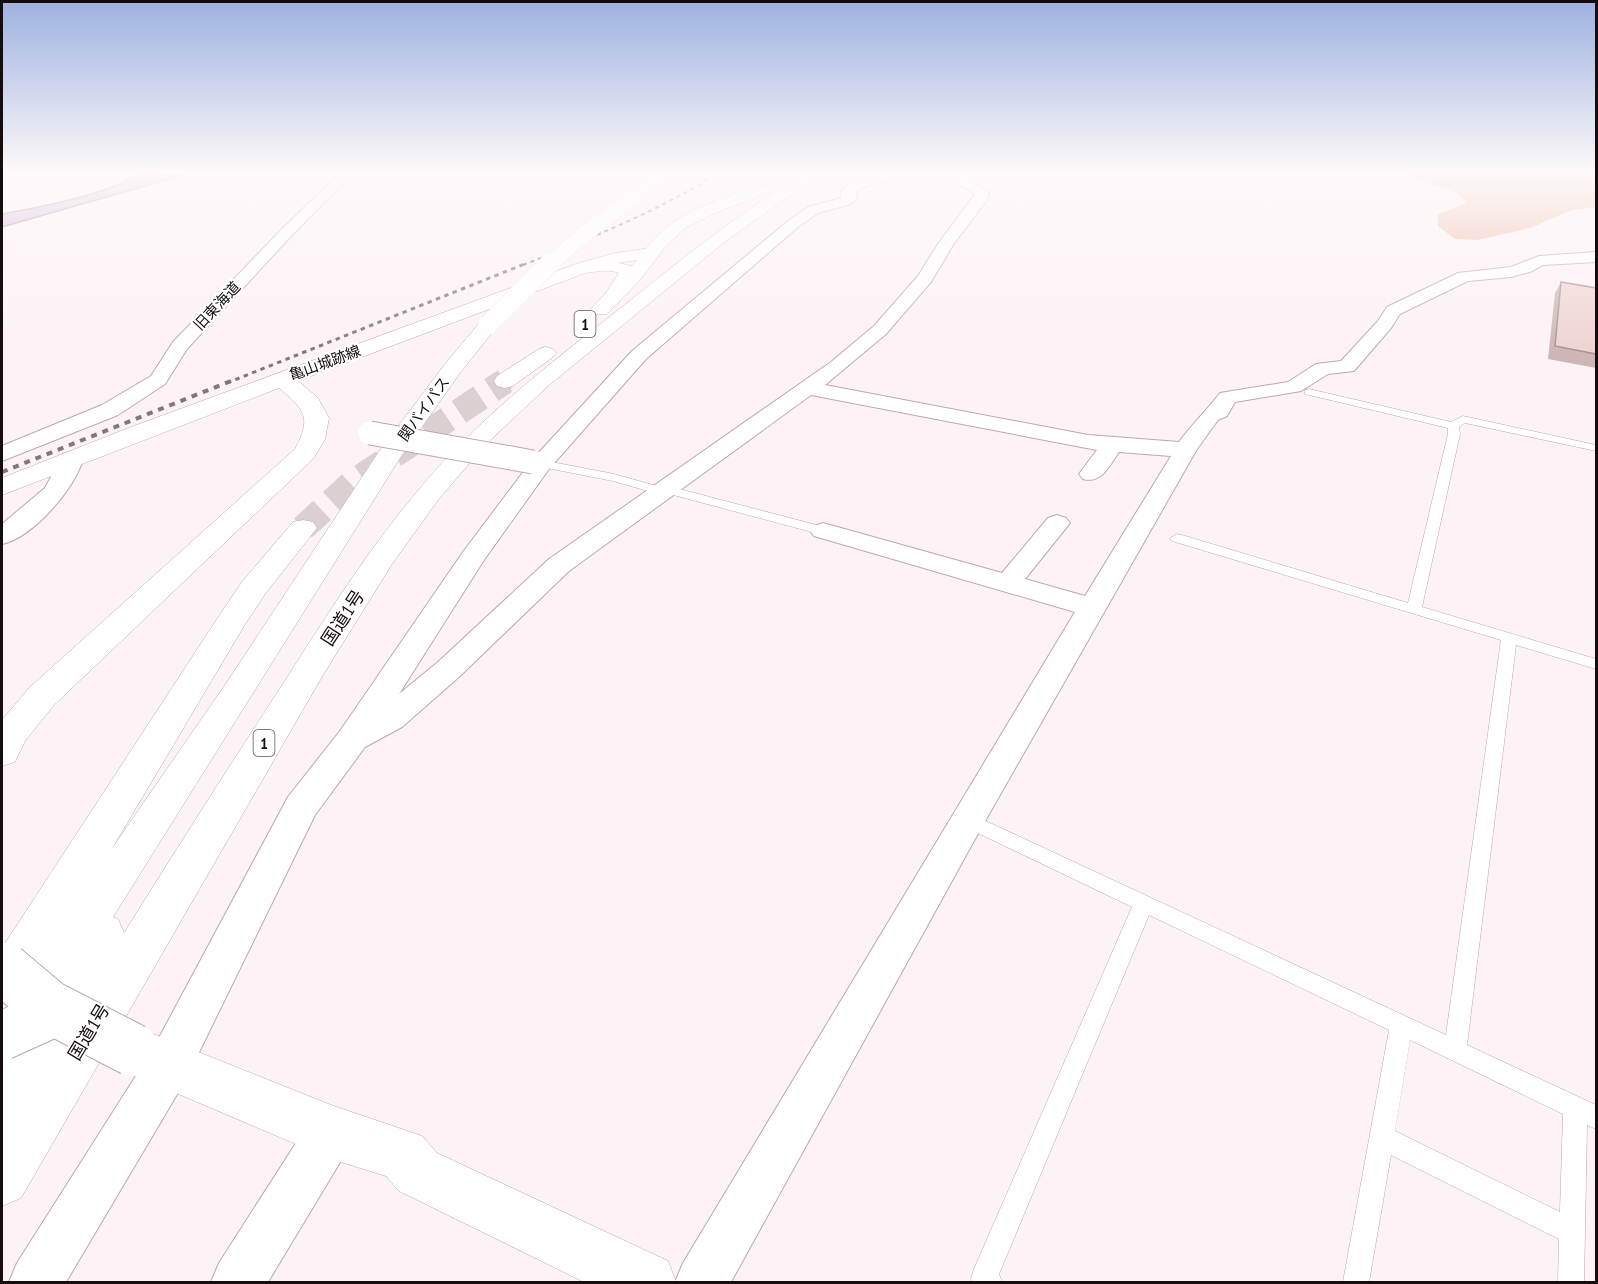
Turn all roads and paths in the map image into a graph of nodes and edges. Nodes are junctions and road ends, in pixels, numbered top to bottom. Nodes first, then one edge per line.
1 (286, 232) edge
2 (585, 232) edge
3 (688, 232) edge
4 (725, 232) edge
5 (784, 232) edge
6 (955, 232) edge
7 (652, 253) junction
8 (1596, 257) edge
9 (582, 268) junction
10 (586, 334) junction
11 (281, 379) junction
12 (505, 381) tunnel mouth
13 (807, 388) junction
14 (1309, 392) dead end
15 (110, 410) junction
16 (1453, 426) junction
17 (370, 433) dead end
18 (1112, 446) junction
19 (70, 447) junction
20 (1596, 448) edge
21 (1186, 449) junction
22 (2, 453) edge
23 (2, 462) edge
24 (537, 463) junction
25 (1091, 474) dead end
26 (2, 487) edge
27 (663, 490) junction
28 (1057, 523) dead end
29 (303, 528) tunnel mouth
30 (823, 531) joint
31 (2, 536) edge
32 (1177, 538) dead end
33 (1008, 583) junction
34 (1093, 608) junction
35 (1414, 609) junction
36 (1509, 638) junction
37 (1596, 664) edge
38 (237, 693) junction
39 (352, 740) junction
40 (2, 752) edge
41 (967, 820) junction
42 (1144, 903) junction
43 (2, 967) edge
44 (2, 988) edge
45 (55, 1012) junction
46 (1401, 1025) junction
47 (2, 1036) edge
48 (1455, 1050) junction
49 (2, 1052) edge
50 (151, 1058) junction
51 (2, 1111) edge
52 (1586, 1112) edge
53 (331, 1132) junction
54 (1381, 1137) junction
55 (2, 1179) edge
56 (1572, 1232) junction
57 (36, 1282) edge
58 (238, 1282) edge
59 (647, 1282) edge
60 (702, 1282) edge
61 (989, 1282) edge
62 (1356, 1282) edge
63 (1571, 1282) edge

1 - 15 street, 旧東海道
2 - 38 main road, 関バイパス, bridge
3 - 7 main road
4 - 10 main road, 国道1号 / 1
5 - 24 street
6 - 13 street
7 - 9 main road, 亀山城跡線
7 - 10 main road, 国道1号 / 1
7 - 10 main road
8 - 21 street
9 - 10 main road
9 - 11 main road, 亀山城跡線
10 - 12 main road, 国道1号 / 1
10 - 55 main road, 国道1号 / 1
11 - 19 main road, 亀山城跡線
11 - 40 main road
13 - 18 street
13 - 27 street
14 - 16 lane
15 - 19 street
15 - 22 street
16 - 20 lane
16 - 35 lane
17 - 24 street, bridge
18 - 21 street
18 - 25 street
19 - 23 street
19 - 26 main road, 亀山城跡線
19 - 31 street
21 - 34 street
24 - 27 lane
24 - 39 street
27 - 30 lane
27 - 39 street
28 - 33 street
29 - 44 main road
30 - 33 street
32 - 35 lane
33 - 34 street
34 - 41 street
35 - 36 lane
36 - 37 lane
36 - 48 lane
38 - 49 main road
38 - 51 main road
39 - 50 street
41 - 42 lane
41 - 60 street
42 - 46 lane
42 - 61 lane
43 - 45 main road, bridge
45 - 47 street, bridge
45 - 50 main road, bridge
46 - 48 lane
46 - 54 lane
48 - 52 lane
50 - 53 main road
50 - 57 street
52 - 56 lane
53 - 58 street
53 - 59 main road
54 - 56 lane
54 - 62 lane
56 - 63 lane

